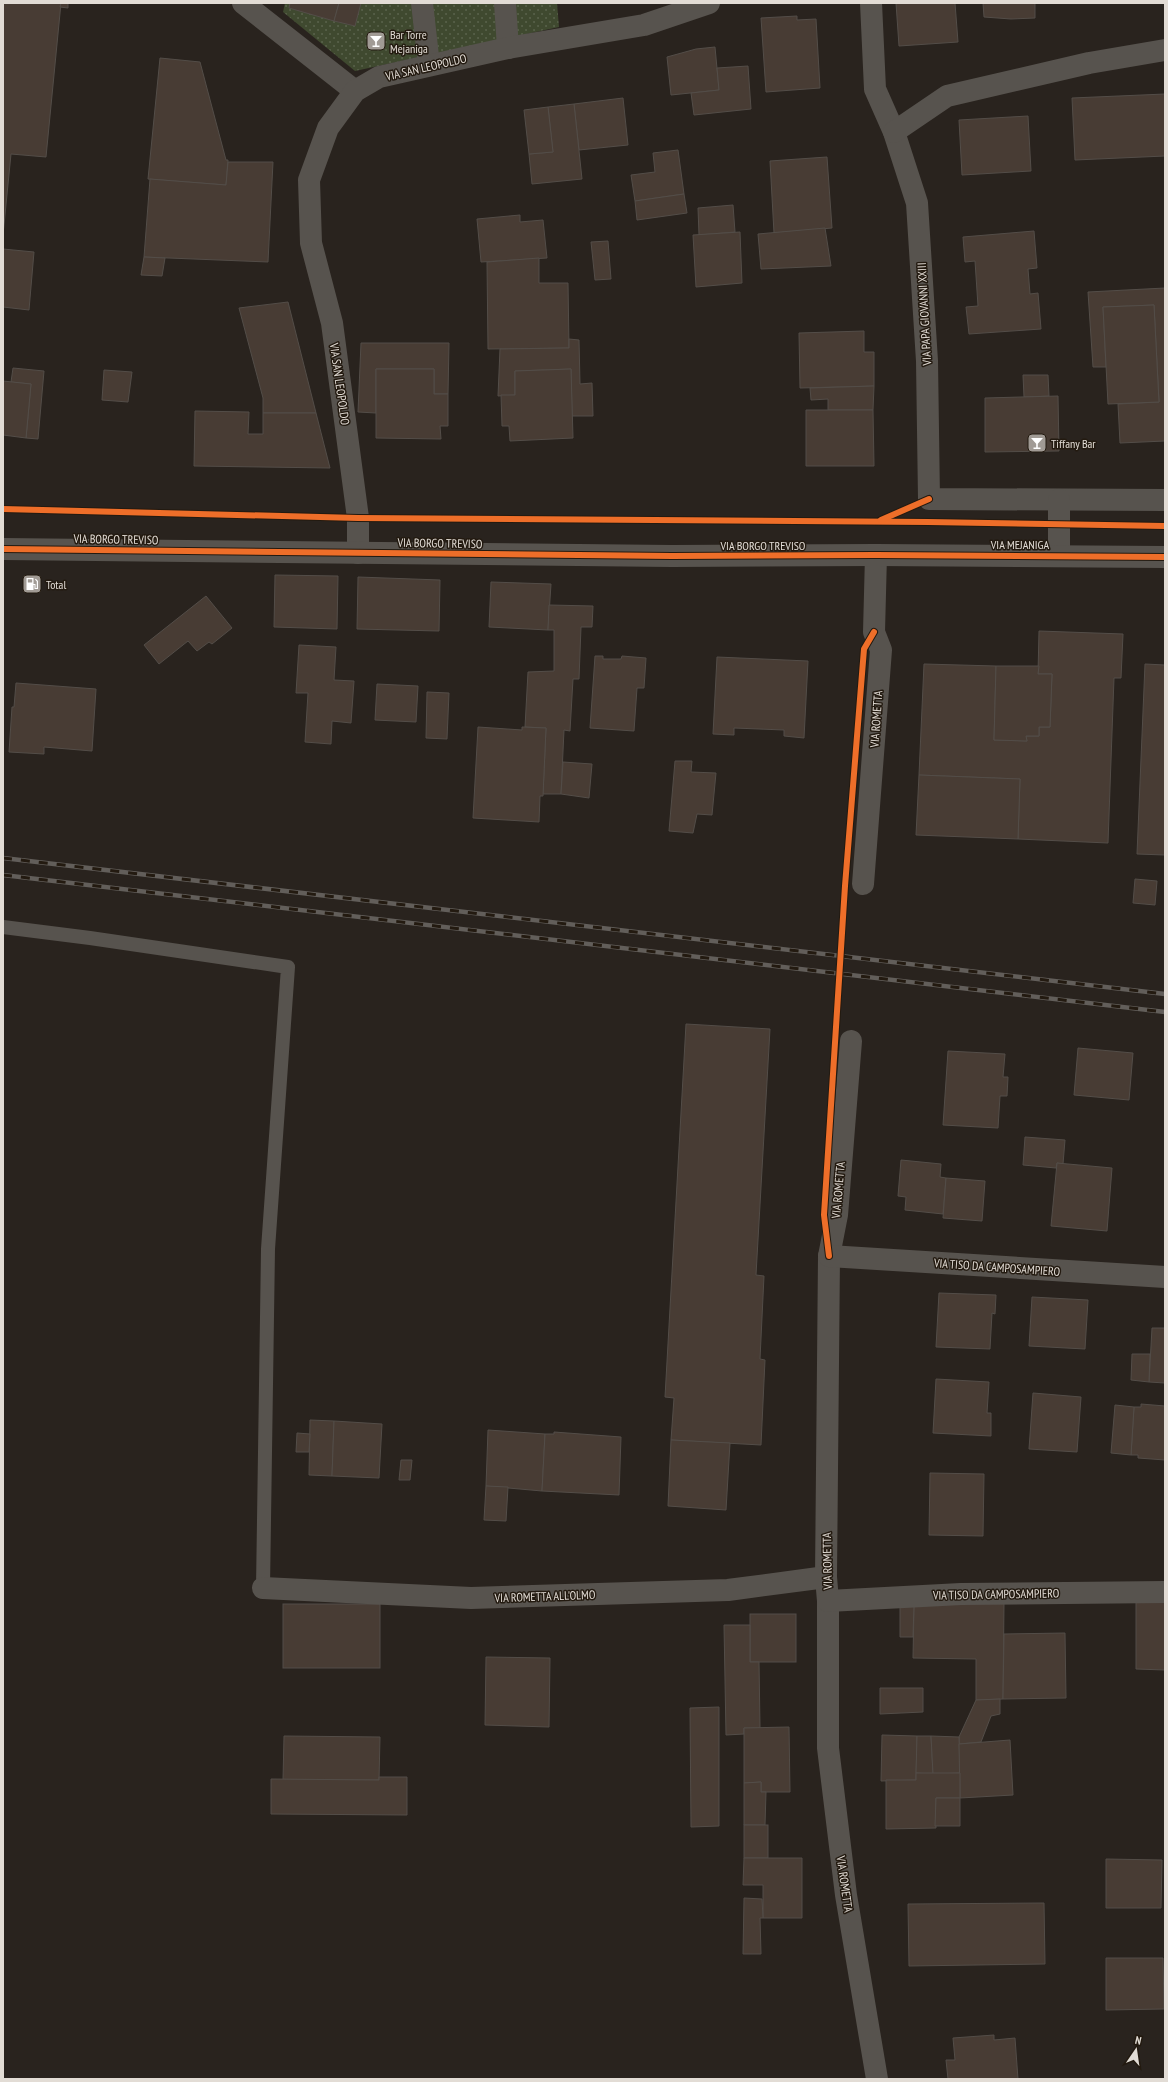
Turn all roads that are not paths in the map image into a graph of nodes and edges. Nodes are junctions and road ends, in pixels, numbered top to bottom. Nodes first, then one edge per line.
1 (243, 3) edge
2 (422, 3) edge
3 (506, 3) edge
4 (709, 3) edge
5 (871, 3) edge
6 (508, 48) junction
7 (1165, 50) edge
8 (429, 65) junction
9 (355, 91) junction
10 (894, 132) junction
11 (1059, 500) junction
12 (1165, 500) edge
13 (3, 549) edge
14 (358, 553) junction
15 (876, 555) junction
16 (1059, 555) junction
17 (1165, 557) edge
18 (863, 884) dead end
19 (3, 927) edge
20 (851, 1041) dead end
21 (829, 1256) junction
22 (1165, 1277) edge
23 (826, 1577) junction
24 (263, 1588) joint
25 (1165, 1592) edge
26 (828, 1601) junction
27 (877, 2079) edge

1 - 9 street
2 - 8 street
3 - 6 street
4 - 6 street, VIA SAN LEOPOLDO
5 - 10 street, VIA PAPA GIOVANNI XXIII
6 - 8 street, VIA SAN LEOPOLDO
7 - 10 street
8 - 9 street, VIA SAN LEOPOLDO
9 - 14 street, VIA SAN LEOPOLDO
10 - 11 street, VIA PAPA GIOVANNI XXIII
11 - 12 street
11 - 16 street
13 - 14 street, VIA BORGO TREVISO
14 - 15 street, VIA BORGO TREVISO
15 - 16 street, VIA MEJANIGA
15 - 18 street, VIA ROMETTA
16 - 17 street, VIA MEJANIGA
19 - 24 lane
20 - 21 street, VIA ROMETTA
21 - 22 street, VIA TISO DA CAMPOSAMPIERO
21 - 23 street, VIA ROMETTA
23 - 24 street, VIA ROMETTA ALL'OLMO
23 - 26 street, VIA ROMETTA
25 - 26 street, VIA TISO DA CAMPOSAMPIERO
26 - 27 street, VIA ROMETTA

